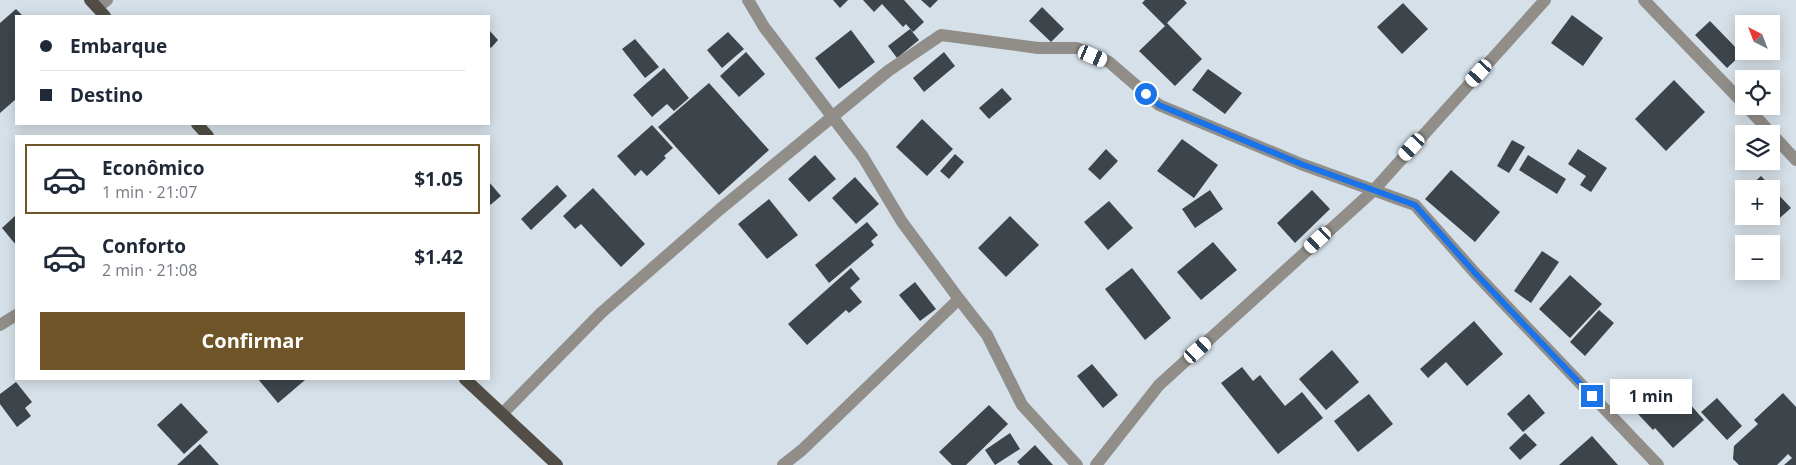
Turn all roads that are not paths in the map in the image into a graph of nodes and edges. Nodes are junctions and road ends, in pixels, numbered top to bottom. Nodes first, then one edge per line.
1 (748, 0) edge
2 (1545, 0) edge
3 (1644, 0) edge
4 (1735, 95) edge
5 (1754, 115) edge
6 (832, 118) junction
7 (199, 125) edge
8 (207, 135) edge
9 (1796, 160) edge
10 (1373, 191) junction
11 (958, 299) junction
12 (15, 316) edge
13 (0, 325) edge
14 (466, 380) edge
15 (503, 413) junction
16 (557, 465) edge
17 (783, 465) edge
18 (1076, 465) edge
19 (1096, 465) edge
20 (1658, 465) edge

1 - 6 street
2 - 10 street
3 - 4 street
5 - 9 street
6 - 10 street
6 - 11 street
6 - 15 street
7 - 8 main road
10 - 19 street
10 - 20 street
11 - 17 street
11 - 18 street
12 - 13 street
14 - 15 main road
15 - 16 main road

